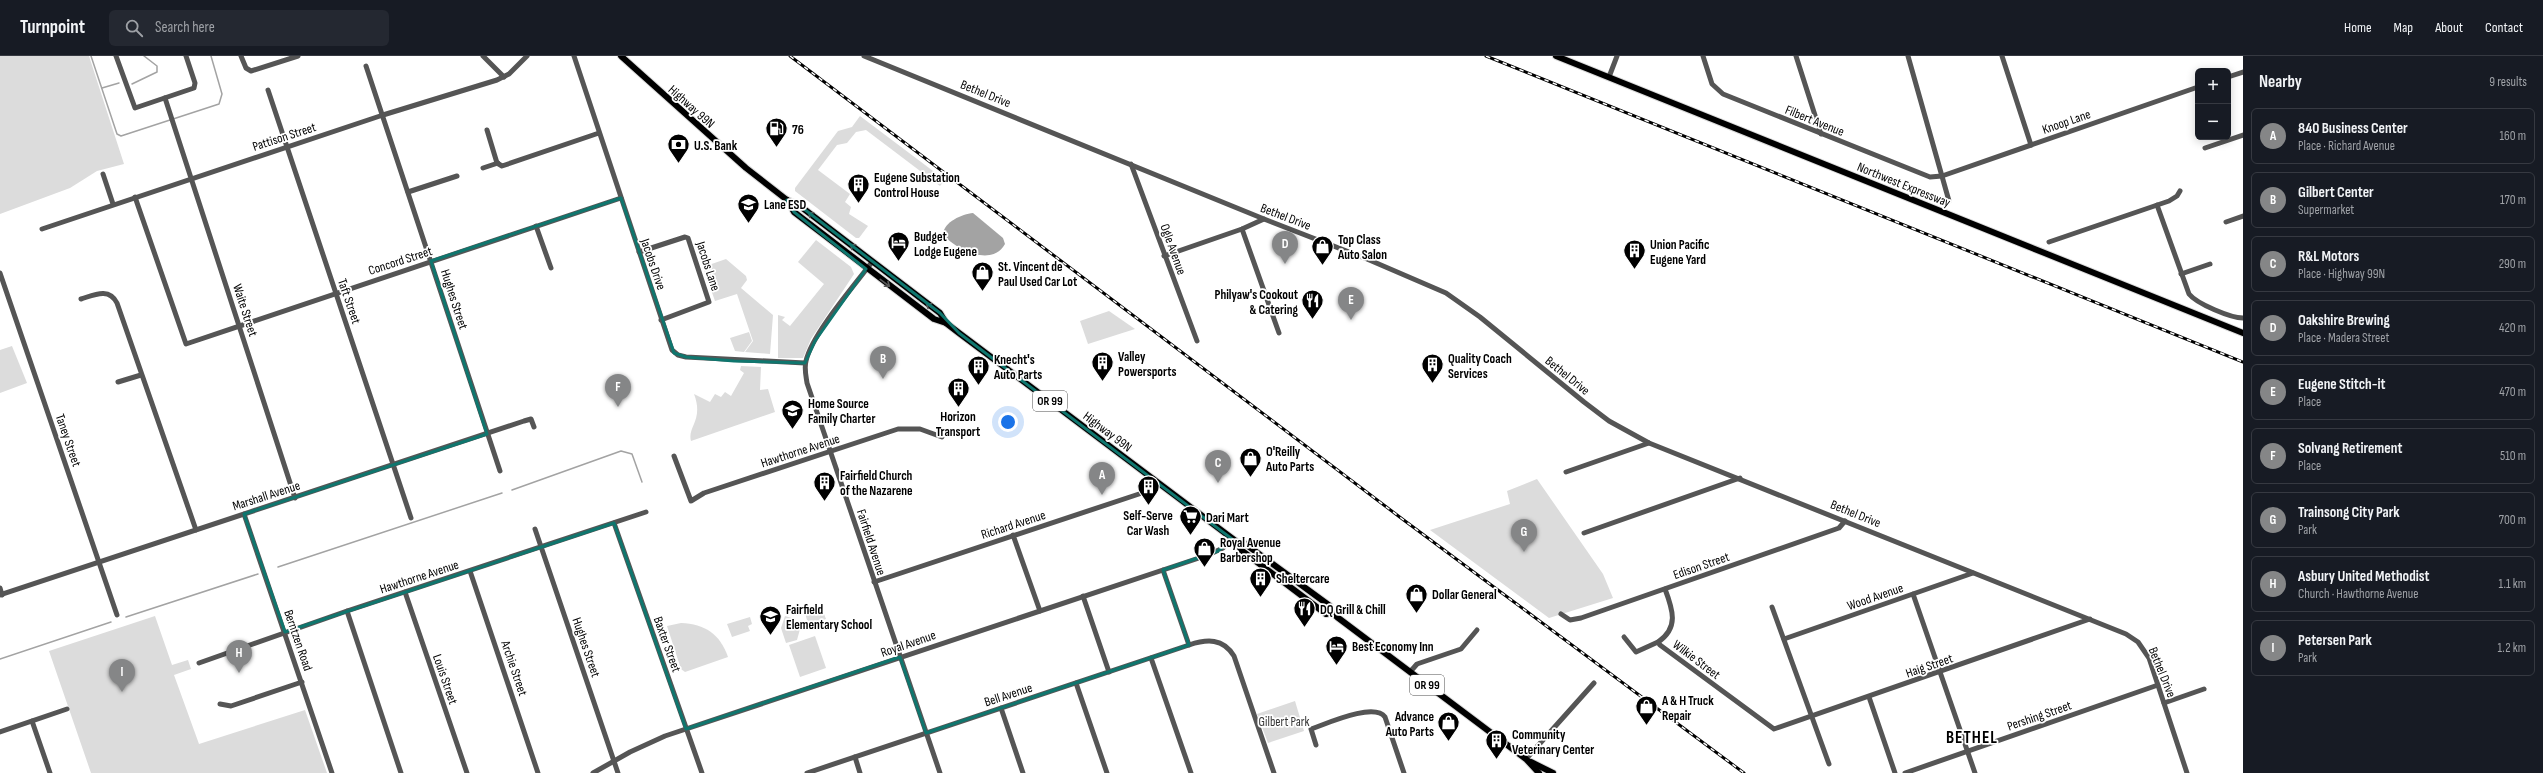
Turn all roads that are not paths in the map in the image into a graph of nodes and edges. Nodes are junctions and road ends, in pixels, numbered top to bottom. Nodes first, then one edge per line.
1 (116, 56) edge
2 (186, 56) edge
3 (241, 56) edge
4 (298, 56) edge
5 (483, 56) edge
6 (528, 56) edge
7 (574, 56) edge
8 (621, 56) edge
9 (864, 56) edge
10 (1556, 56) edge
11 (1616, 56) edge
12 (1703, 56) edge
13 (1796, 56) edge
14 (1908, 56) edge
15 (2002, 56) edge
16 (288, 58) edge
17 (366, 66) dead end
18 (2243, 72) edge
19 (2231, 76) edge
20 (504, 77) junction
21 (1609, 77) junction
22 (2195, 88) edge
23 (268, 90) dead end
24 (165, 98) junction
25 (383, 114) junction
26 (487, 130) dead end
27 (599, 133) junction
28 (1821, 134) junction
29 (2243, 135) edge
30 (2031, 145) junction
31 (287, 146) junction
32 (2205, 148) dead end
33 (498, 163) junction
34 (1131, 164) junction
35 (483, 168) dead end
36 (103, 174) dead end
37 (458, 176) dead end
38 (1942, 176) junction
39 (191, 178) junction
40 (2180, 191) dead end
41 (408, 192) junction
42 (135, 196) junction
43 (621, 198) junction
44 (787, 200) junction
45 (1949, 202) dead end
46 (113, 204) junction
47 (2157, 205) junction
48 (2243, 216) edge
49 (1264, 219) junction
50 (2226, 222) dead end
51 (536, 226) junction
52 (1242, 229) junction
53 (42, 230) dead end
54 (2049, 242) dead end
55 (639, 252) junction
56 (1164, 256) junction
57 (431, 261) junction
58 (872, 262) junction
59 (2210, 264) dead end
60 (551, 268) dead end
61 (866, 269) junction
62 (0, 273) edge
63 (2181, 274) junction
64 (335, 293) junction
65 (81, 299) dead end
66 (2243, 318) edge
67 (662, 320) junction
68 (946, 322) junction
69 (239, 326) junction
70 (1279, 332) dead end
71 (2243, 333) edge
72 (1197, 341) dead end
73 (805, 363) junction
74 (141, 374) junction
75 (118, 382) dead end
76 (534, 427) dead end
77 (487, 434) junction
78 (942, 436) dead end
79 (1649, 443) junction
80 (830, 451) junction
81 (674, 456) dead end
82 (394, 465) junction
83 (500, 471) dead end
84 (1566, 472) dead end
85 (1740, 478) junction
86 (1154, 479) junction
87 (295, 498) junction
88 (646, 512) dead end
89 (244, 514) junction
90 (411, 518) dead end
91 (1845, 521) junction
92 (614, 523) junction
93 (535, 529) dead end
94 (196, 530) junction
95 (1584, 533) dead end
96 (1013, 535) junction
97 (1234, 540) junction
98 (542, 546) junction
99 (98, 562) junction
100 (1163, 570) junction
101 (470, 571) junction
102 (1974, 572) junction
103 (874, 582) junction
104 (0, 588) edge
105 (1665, 589) junction
106 (405, 592) junction
107 (1913, 594) junction
108 (1, 595) edge
109 (1083, 596) junction
110 (1772, 608) dead end
111 (347, 611) junction
112 (1040, 611) junction
113 (1561, 614) dead end
114 (117, 615) dead end
115 (2090, 619) junction
116 (1477, 630) dead end
117 (284, 632) junction
118 (1624, 637) dead end
119 (1784, 639) junction
120 (1658, 642) junction
121 (1189, 645) junction
122 (900, 657) junction
123 (1151, 658) junction
124 (199, 663) dead end
125 (1109, 672) junction
126 (1410, 672) junction
127 (1940, 672) junction
128 (302, 682) junction
129 (1076, 683) junction
130 (1594, 683) dead end
131 (2158, 685) junction
132 (2204, 689) dead end
133 (1869, 697) junction
134 (2164, 703) junction
135 (220, 704) dead end
136 (1001, 708) junction
137 (67, 709) dead end
138 (1812, 717) junction
139 (32, 721) junction
140 (686, 729) junction
141 (1774, 729) joint
142 (0, 732) edge
143 (926, 733) junction
144 (1316, 745) dead end
145 (1968, 751) junction
146 (854, 757) junction
147 (1526, 759) junction
148 (614, 761) junction
149 (1829, 764) dead end
150 (50, 773) edge
151 (332, 773) edge
152 (401, 773) edge
153 (467, 773) edge
154 (538, 773) edge
155 (593, 773) edge
156 (618, 773) edge
157 (702, 773) edge
158 (807, 773) edge
159 (860, 773) edge
160 (940, 773) edge
161 (1023, 773) edge
162 (1107, 773) edge
163 (1191, 773) edge
164 (1274, 773) edge
165 (1404, 773) edge
166 (1539, 773) edge
167 (1552, 773) edge
168 (1895, 773) edge
169 (1905, 773) edge
170 (1974, 773) edge
171 (2187, 773) edge

1 - 24 street
2 - 24 street
3 - 16 street
4 - 16 street
5 - 20 street
6 - 20 street, Pattison Street
7 - 27 street, Jacobs Drive
8 - 44 main road, Highway 99N / OR 99
9 - 34 street, Bethel Drive
10 - 21 main road, Northwest Expressway
11 - 21 street
12 - 28 street, Filbert Avenue
13 - 28 street
14 - 38 street
15 - 30 street
17 - 25 street, Hughes Street
18 - 19 street
20 - 25 street, Pattison Street
21 - 71 main road, Northwest Expressway
22 - 30 street, Knoop Lane
23 - 31 street, Taft Street
24 - 39 street, Waite Street
25 - 31 street, Pattison Street
25 - 41 street, Hughes Street
26 - 33 street
27 - 33 street
27 - 43 street, Jacobs Drive
28 - 38 street, Filbert Avenue
29 - 32 street
30 - 38 street, Knoop Lane
31 - 39 street, Pattison Street
31 - 64 street, Taft Street
33 - 35 street
34 - 49 street, Bethel Drive
34 - 56 street, Ogle Avenue
36 - 46 street
37 - 41 street
38 - 45 street
39 - 42 street, Pattison Street
39 - 69 street, Waite Street
40 - 47 street
41 - 57 street, Hughes Street
42 - 46 street, Pattison Street
42 - 69 street, Concord Street
43 - 51 street, Concord Street
43 - 55 street, Jacobs Drive
58 -> 44 main road, Highway 99N / OR 99
44 - 61 main road, Highway 99N / OR 99
46 - 53 street, Pattison Street
47 - 54 street
47 - 63 street
48 - 50 street
49 - 52 street
49 - 79 street, Bethel Drive
51 - 57 street, Concord Street
51 - 60 street
52 - 56 street
52 - 70 street
55 - 67 street, Jacobs Drive
55 - 67 street, Jacobs Lane
56 - 72 street, Ogle Avenue
57 - 64 street, Concord Street
57 - 77 street, Hughes Street
58 - 61 street
68 -> 58 main road, Highway 99N / OR 99
59 - 63 street
61 -> 68 main road, Highway 99N / OR 99
61 - 73 street
62 - 99 street, Taney Street
63 - 66 street
64 - 69 street, Concord Street
64 - 82 street, Taft Street
65 - 74 street
67 - 73 street, Jacobs Drive
68 - 86 main road, Highway 99N / OR 99
69 - 87 street, Waite Street
73 - 80 street, Fairfield Avenue
74 - 75 street
74 - 94 street
76 - 77 street, Marshall Avenue
77 - 82 street, Marshall Avenue
77 - 83 street, Hughes Street
78 - 80 street, Hawthorne Avenue
79 - 84 street
79 - 85 street, Bethel Drive
80 - 81 street, Hawthorne Avenue
80 - 103 street, Fairfield Avenue
82 - 87 street, Marshall Avenue
82 - 90 street, Taft Street
85 - 91 street, Bethel Drive
85 - 95 street
86 - 96 street, Richard Avenue
86 - 97 main road, Highway 99N / OR 99
87 - 89 street, Marshall Avenue
88 - 92 street, Hawthorne Avenue
89 - 94 street, Marshall Avenue
89 - 117 street, Berntzen Road
91 - 102 street, Bethel Drive
91 - 105 street, Edison Street
92 - 98 street, Hawthorne Avenue
92 - 140 street, Baxter Street
93 - 98 street, Hughes Street
94 - 99 street, Marshall Avenue
96 - 103 street, Richard Avenue
96 - 112 street
97 - 100 street, Royal Avenue
97 - 126 main road, Highway 99N / OR 99
98 - 101 street, Hawthorne Avenue
98 - 148 street, Hughes Street
99 - 108 street, Marshall Avenue
99 - 114 street, Taney Street
100 - 109 street, Royal Avenue
100 - 121 street
101 - 106 street, Hawthorne Avenue
101 - 154 street, Archie Street
102 - 107 street, Wood Avenue
102 - 115 street, Bethel Drive
103 - 122 street, Fairfield Avenue
104 - 108 street
105 - 113 street, Edison Street
105 - 120 street, Wilkie Street
106 - 111 street, Hawthorne Avenue
106 - 153 street, Louis Street
107 - 119 street, Wood Avenue
107 - 127 street
109 - 112 street, Royal Avenue
109 - 125 street
110 - 119 street
111 - 117 street, Hawthorne Avenue
111 - 152 street
112 - 122 street, Royal Avenue
115 - 127 street, Haig Street
115 - 131 street, Bethel Drive
116 - 126 street
117 - 124 street, Hawthorne Avenue
117 - 128 street, Berntzen Road
118 - 120 street
119 - 138 street
120 - 141 street, Wilkie Street
121 - 123 street, Bell Avenue
121 - 164 street, Bell Avenue
122 - 140 street, Royal Avenue
122 - 143 street, Fairfield Avenue
123 - 125 street, Bell Avenue
123 - 163 street
125 - 129 street, Bell Avenue
126 - 147 main road, Highway 99N / OR 99
127 - 133 street, Haig Street
127 - 145 street
128 - 135 street
128 - 151 street, Berntzen Road
129 - 136 street, Bell Avenue
129 - 162 street
130 - 147 street
131 - 134 street, Bethel Drive
131 - 145 street, Pershing Street
132 - 134 street
133 - 138 street, Haig Street
133 - 168 street
134 - 171 street, Bethel Drive
136 - 143 street, Bell Avenue
136 - 161 street
137 - 139 street
138 - 141 street, Haig Street
138 - 149 street
139 - 142 street
139 - 150 street
140 - 148 street, Royal Avenue
140 - 157 street, Baxter Street
143 - 146 street, Bell Avenue
143 - 160 street, Fairfield Avenue
144 - 165 street
145 - 169 street, Pershing Street
145 - 170 street
146 - 158 street, Bell Avenue
146 - 159 street
147 - 166 main road, Highway 99N / OR 99
147 - 167 main road, Highway 99N / OR 99
148 - 155 street, Royal Avenue
148 - 156 street, Hughes Street

